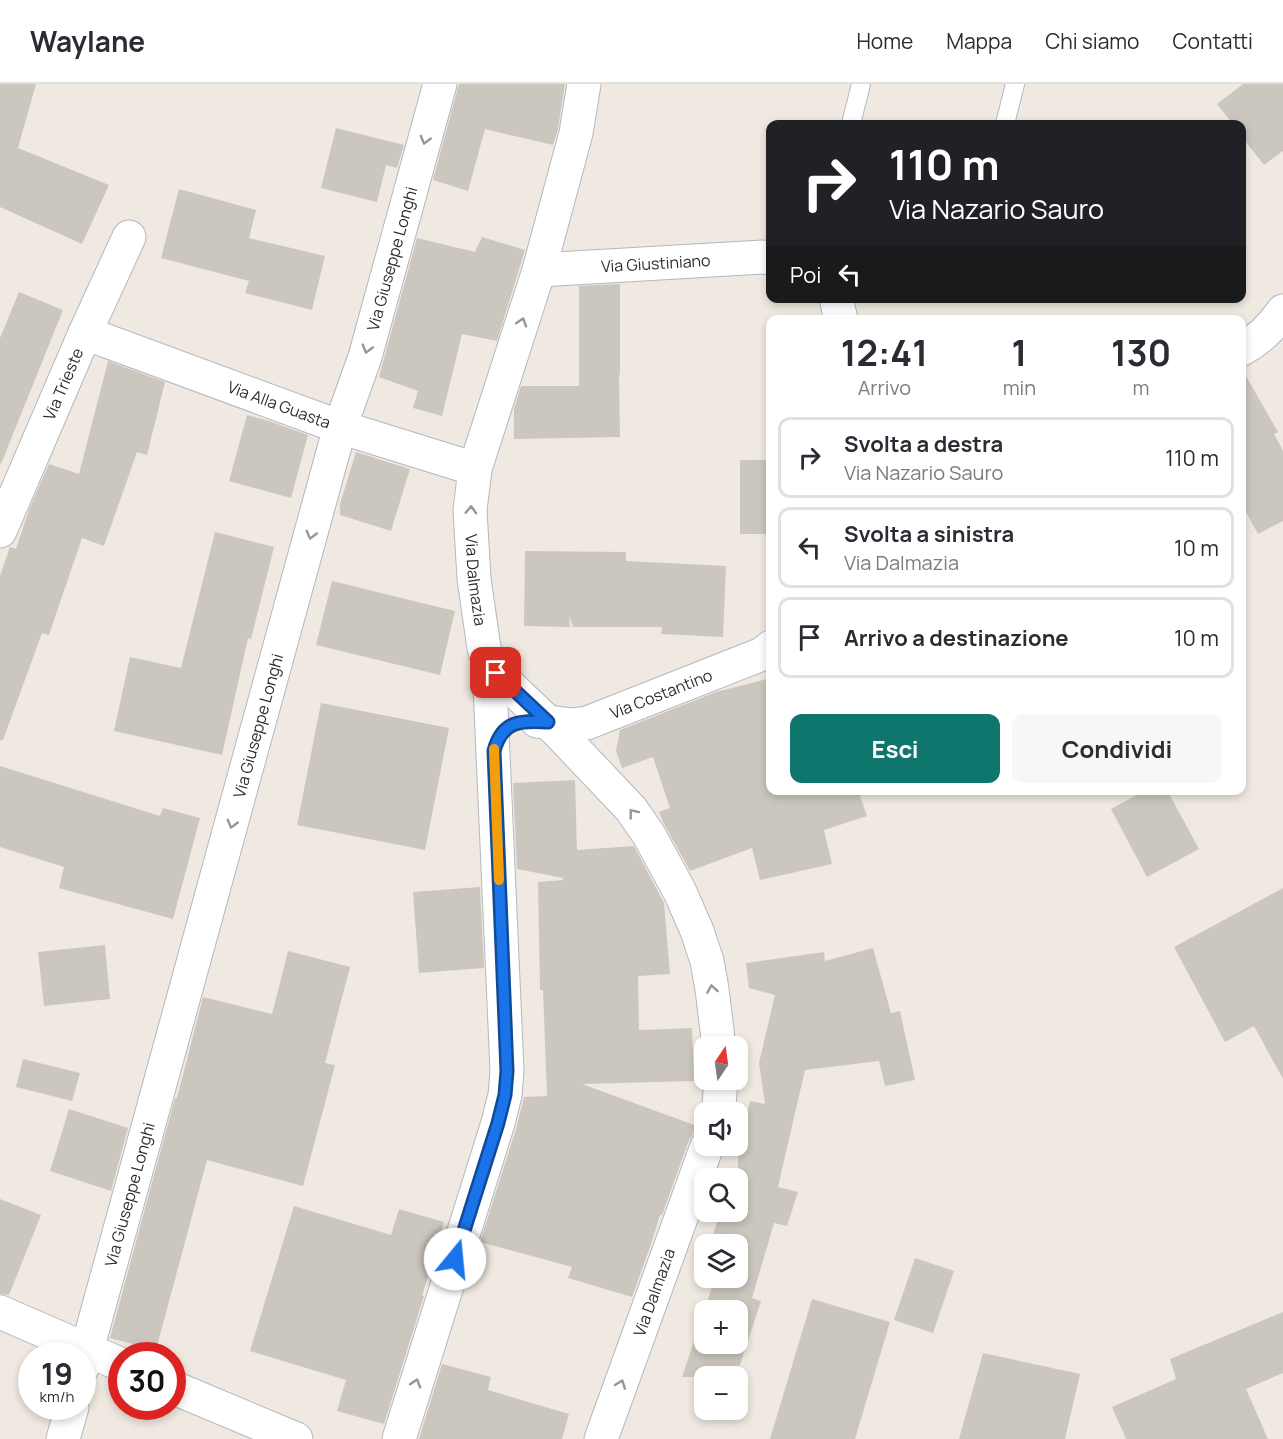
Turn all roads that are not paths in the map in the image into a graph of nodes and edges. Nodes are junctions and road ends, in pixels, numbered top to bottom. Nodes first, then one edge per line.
1 (440, 84) edge
2 (584, 84) edge
3 (861, 84) edge
4 (1015, 84) edge
5 (852, 120) edge
6 (1006, 120) edge
7 (129, 237) dead end
8 (766, 257) edge
9 (539, 270) junction
10 (1283, 311) edge
11 (85, 333) junction
12 (1246, 347) edge
13 (340, 427) junction
14 (475, 469) junction
15 (0, 531) edge
16 (766, 651) edge
17 (489, 663) junction
18 (548, 722) junction
19 (494, 751) junction
20 (718, 1036) edge
21 (703, 1156) edge
22 (0, 1312) edge
23 (53, 1342) edge
24 (90, 1342) edge
25 (186, 1393) edge
26 (68, 1420) edge
27 (63, 1439) edge
28 (296, 1439) edge
29 (399, 1439) edge
30 (601, 1439) edge

1 -> 13 street, Via Giuseppe Longhi
2 - 9 street, Via Dalmazia
3 - 5 lane
4 - 6 lane
7 - 11 street, Via Trieste
8 - 9 street, Via Giustiniano
14 -> 9 street, Via Dalmazia
10 - 12 street
11 - 13 street, Via Alla Guasta
11 - 15 street, Via Trieste
13 - 14 street, Via Alla Guasta
13 -> 24 street, Via Giuseppe Longhi
17 -> 14 street, Via Dalmazia
16 - 18 street, Via Costantino
17 - 18 street, Via Dalmazia
17 - 19 street
18 - 19 street, Via Costantino
20 -> 18 street, Via Dalmazia
29 -> 19 street
30 -> 21 street, Via Dalmazia
22 - 23 street
25 - 28 street
26 - 27 street

